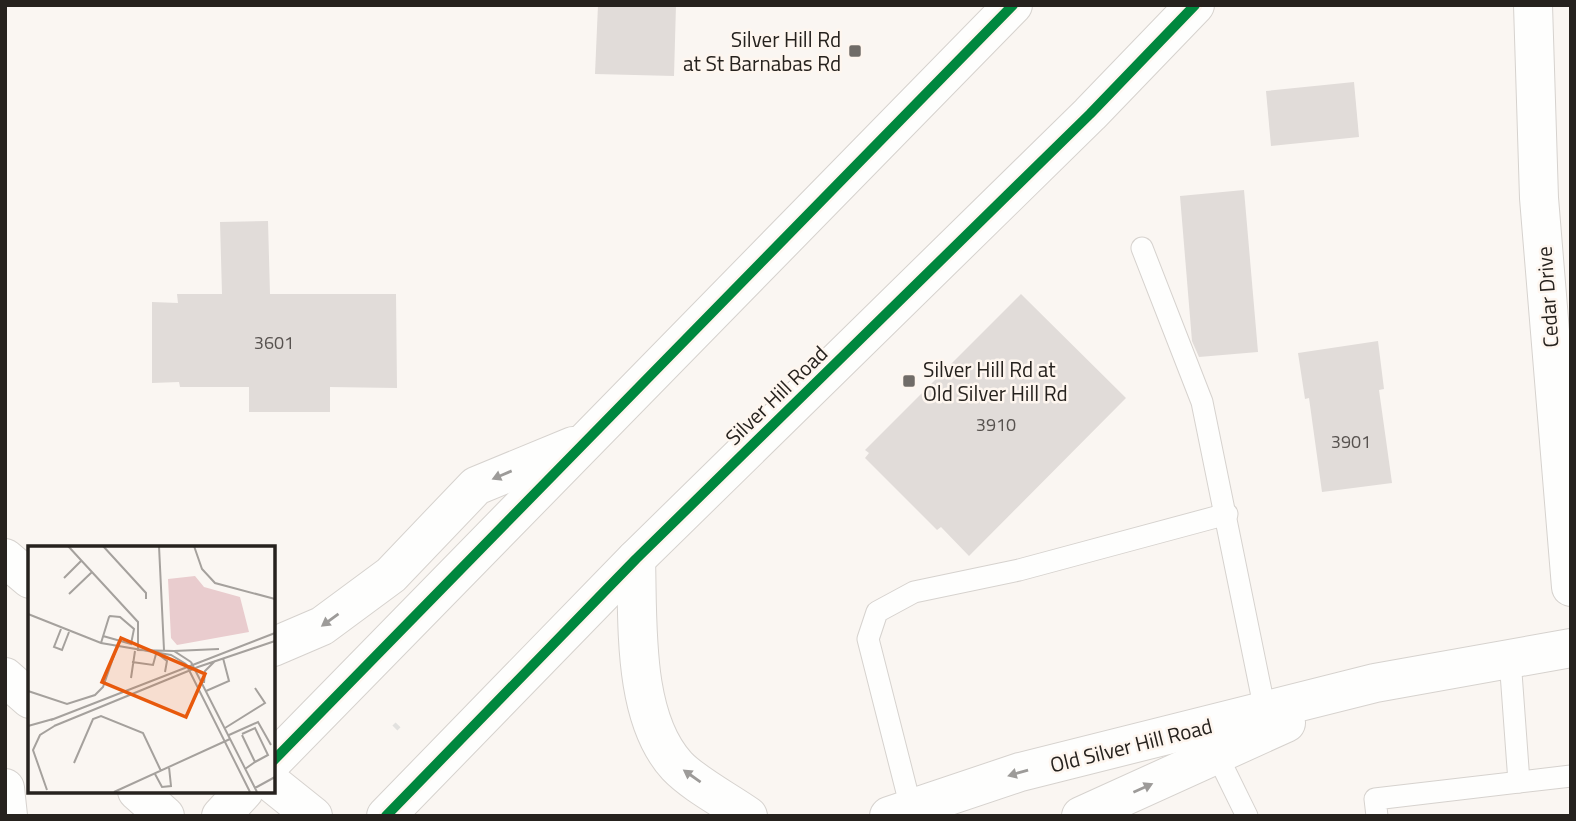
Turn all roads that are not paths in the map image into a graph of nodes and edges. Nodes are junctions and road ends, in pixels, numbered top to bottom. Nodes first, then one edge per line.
1 (1013, 5) edge
2 (1195, 5) edge
3 (1533, 5) edge
4 (1142, 248) dead end
5 (588, 440) junction
6 (1227, 513) junction
7 (5, 558) edge
8 (636, 559) junction
9 (28, 577) edge
10 (1571, 587) edge
11 (275, 647) edge
12 (1571, 649) edge
13 (1510, 659) junction
14 (5, 677) edge
15 (1376, 683) junction
16 (28, 697) edge
17 (1265, 711) junction
18 (1217, 755) junction
19 (275, 759) edge
20 (1571, 776) edge
21 (1519, 782) junction
22 (275, 786) edge
23 (5, 788) edge
24 (138, 793) edge
25 (242, 793) edge
26 (900, 812) edge
27 (8, 816) edge
28 (165, 816) edge
29 (221, 816) edge
30 (313, 816) edge
31 (386, 816) edge
32 (748, 816) edge
33 (1081, 816) edge
34 (1247, 816) edge
35 (1377, 816) edge

1 - 5 main road
2 - 8 main road, Silver Hill Road
3 - 10 main road, Cedar Drive
4 - 6 lane
5 -> 11 main road
5 - 19 main road
6 - 17 lane
6 - 26 lane
7 - 9 main road
8 - 31 main road, Silver Hill Road
32 -> 8 main road
12 - 13 main road, Old Silver Hill Road
13 - 15 main road, Old Silver Hill Road
13 - 21 lane
14 - 16 main road
15 - 17 main road, Old Silver Hill Road
15 - 18 main road, Old Silver Hill Road
17 -> 26 main road, Old Silver Hill Road
33 -> 18 main road, Old Silver Hill Road
18 - 34 lane
20 - 21 lane
21 - 35 lane
22 - 30 main road
23 - 27 main road
24 - 28 main road
25 - 29 main road

